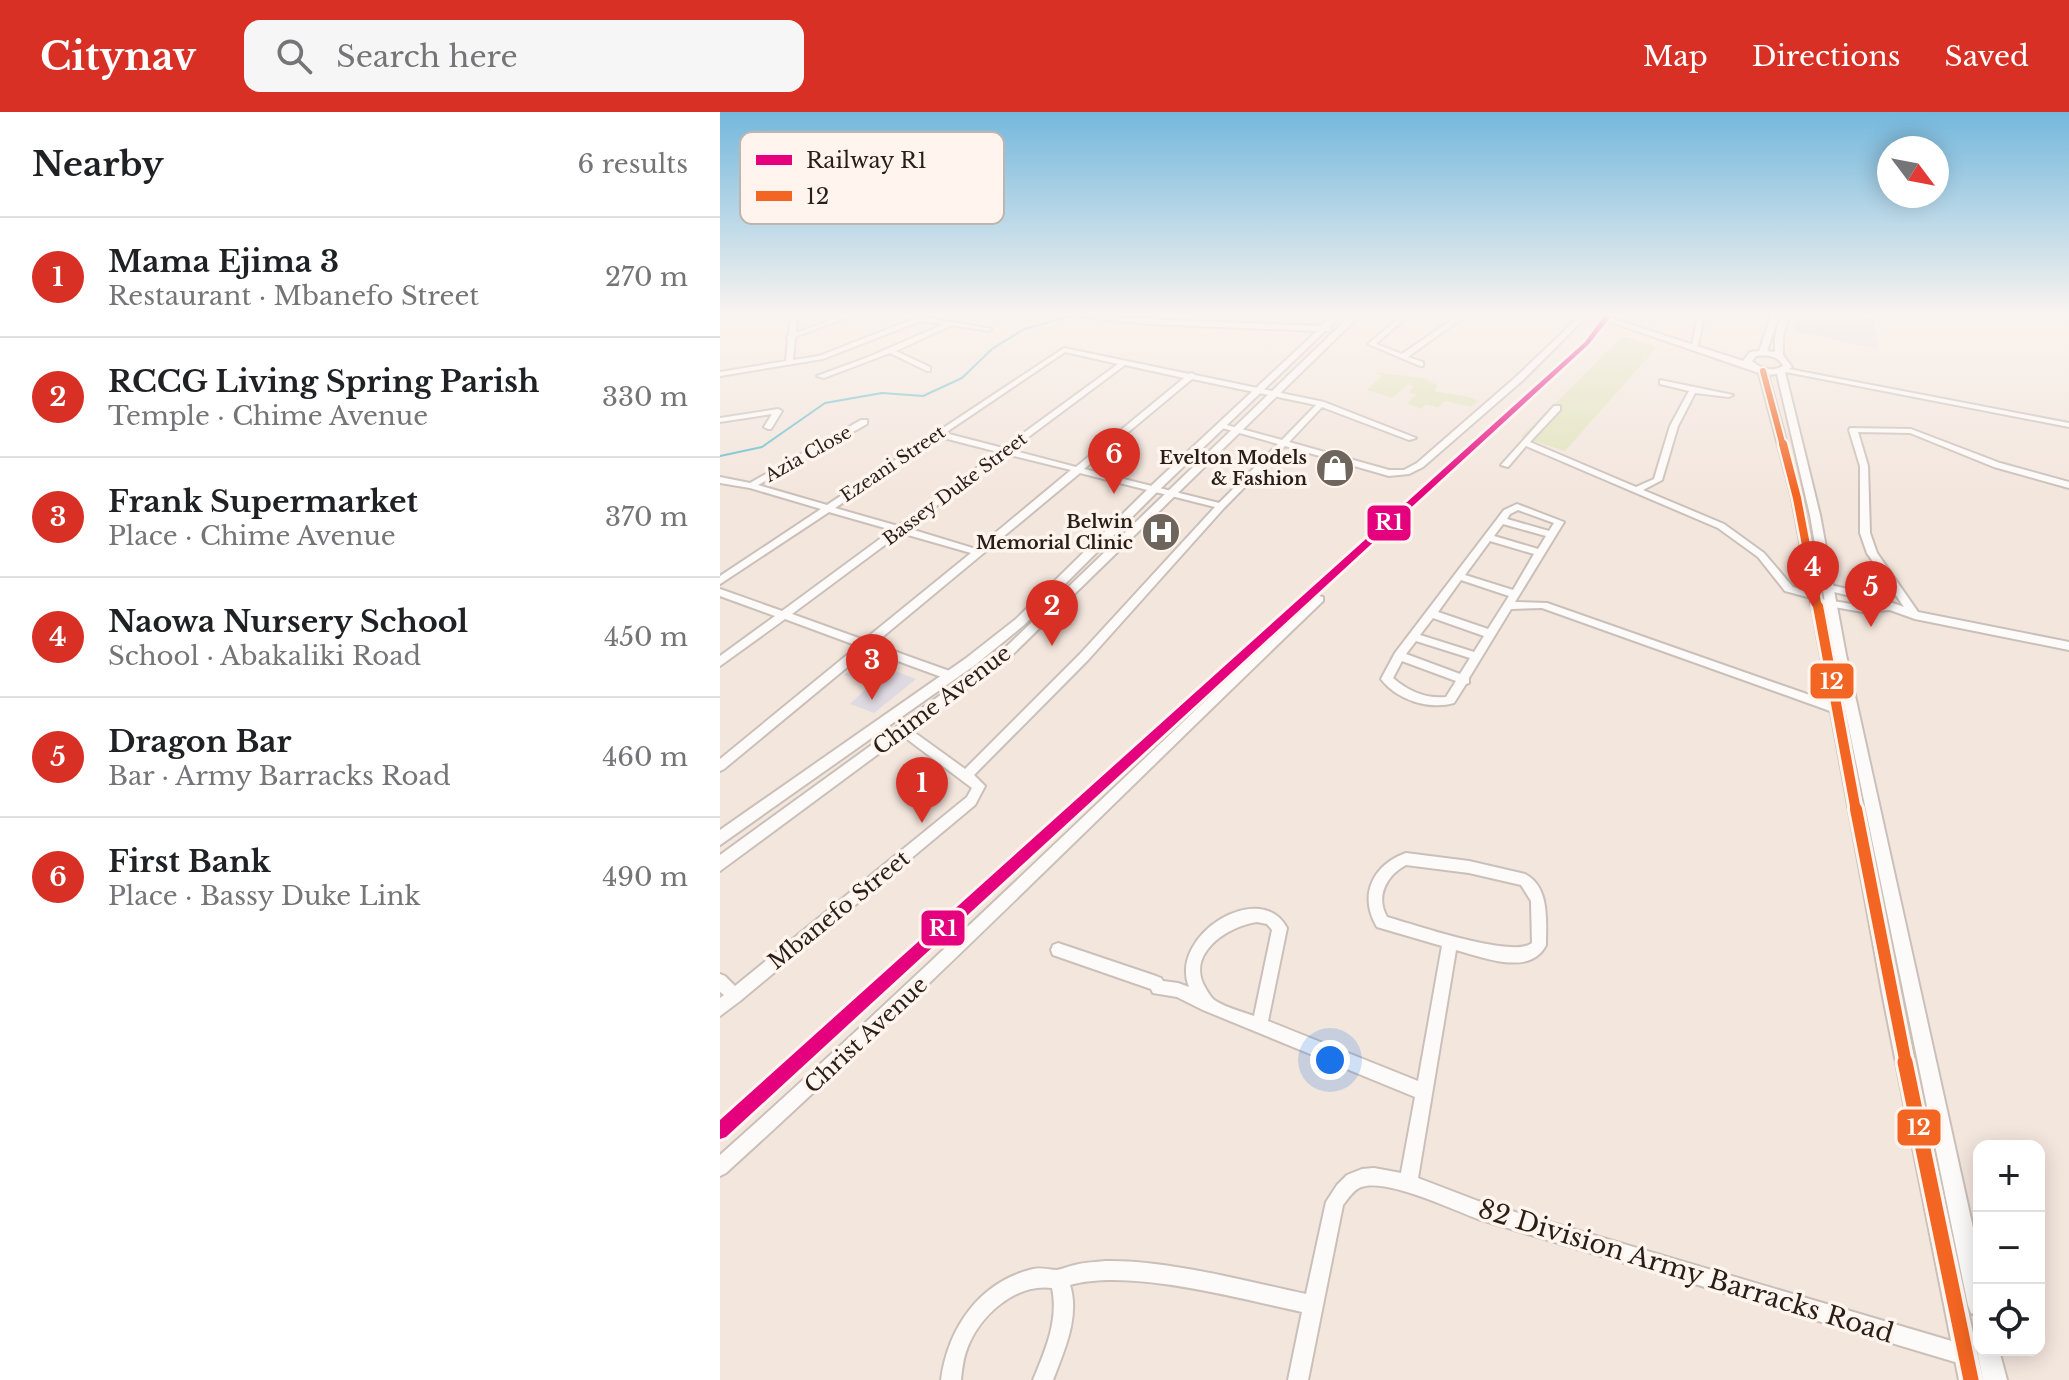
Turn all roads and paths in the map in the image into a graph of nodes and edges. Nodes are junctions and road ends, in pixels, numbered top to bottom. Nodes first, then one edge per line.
1 (1028, 375) edge
2 (1107, 375) edge
3 (1192, 375) joint
4 (1276, 375) edge
5 (1290, 375) edge
6 (1522, 375) edge
7 (1760, 375) edge
8 (1785, 375) edge
9 (1806, 375) edge
10 (1663, 382) dead end
11 (1259, 390) junction
12 (1693, 390) junction
13 (1275, 393) junction
14 (1729, 395) dead end
15 (1321, 404) junction
16 (1557, 408) dead end
17 (720, 420) edge
18 (864, 422) dead end
19 (1222, 425) junction
20 (2069, 425) edge
21 (768, 427) dead end
22 (1238, 429) junction
23 (938, 434) junction
24 (1412, 438) dead end
25 (1284, 441) junction
26 (1525, 443) junction
27 (1003, 452) junction
28 (1505, 465) dead end
29 (1076, 471) junction
30 (720, 480) edge
31 (1658, 480) junction
32 (2069, 485) edge
33 (751, 486) junction
34 (1155, 488) junction
35 (1636, 490) junction
36 (1172, 493) junction
37 (1668, 505) junction
38 (1221, 506) junction
39 (827, 508) junction
40 (1501, 520) junction
41 (901, 529) junction
42 (1551, 535) junction
43 (1489, 537) junction
44 (977, 552) junction
45 (1540, 553) junction
46 (1459, 576) junction
47 (720, 581) edge
48 (1518, 589) junction
49 (720, 592) edge
50 (1821, 594) junction
51 (1319, 599) dead end
52 (1543, 605) junction
53 (1509, 606) junction
54 (1890, 608) junction
55 (1431, 613) junction
56 (784, 614) junction
57 (1915, 615) junction
58 (1491, 634) junction
59 (1414, 637) junction
60 (864, 646) junction
61 (2068, 646) edge
62 (1399, 656) junction
63 (1478, 657) junction
64 (720, 662) edge
65 (951, 676) junction
66 (1465, 680) junction
67 (1837, 709) junction
68 (903, 730) junction
69 (720, 766) edge
70 (965, 776) junction
71 (726, 827) edge
72 (720, 838) edge
73 (720, 864) edge
74 (1450, 942) junction
75 (1058, 950) dead end
76 (720, 981) edge
77 (735, 996) junction
78 (1208, 1005) junction
79 (720, 1008) edge
80 (1260, 1024) junction
81 (1424, 1092) junction
82 (720, 1167) edge
83 (1408, 1185) junction
84 (1059, 1279) junction
85 (1975, 1284) edge
86 (1313, 1305) junction
87 (1965, 1355) junction
88 (1989, 1356) edge
89 (951, 1380) edge
90 (1043, 1380) edge
91 (1298, 1380) edge
92 (1971, 1380) edge
93 (1995, 1380) edge

1 - 23 street, Ezeani Street
2 - 27 street, Bassey Duke Street
3 - 11 street
3 - 29 street
4 - 11 main road, Chime Avenue
5 - 13 main road, Chime Avenue
6 - 25 street
7 - 50 main road
8 - 50 main road
9 - 20 street
10 - 12 street
11 - 13 street
11 - 19 main road, Chime Avenue
12 - 14 street
12 - 31 street
13 - 15 street
13 - 22 main road, Chime Avenue
15 - 24 street
15 - 25 street
16 - 26 street
17 - 21 street
18 - 33 street, Azia Close
19 - 22 street
19 - 34 main road, Chime Avenue
22 - 25 street
22 - 36 main road, Chime Avenue
23 - 27 street
23 - 39 street, Ezeani Street
25 - 38 street
26 - 28 street
26 - 35 street
27 - 29 street
27 - 41 street, Bassey Duke Street
29 - 34 street
29 - 44 street
30 - 33 street
31 - 35 street
31 - 37 street
32 - 57 street
33 - 39 street
34 - 36 street
34 - 65 main road, Chime Avenue
35 - 37 street
36 - 38 street
36 - 68 main road, Chime Avenue
37 - 50 street
38 - 70 street
39 - 41 street
39 - 47 street, Ezeani Street
40 - 42 street
40 - 42 street
40 - 43 street
41 - 44 street
41 - 56 street, Bassey Duke Street
42 - 45 street
43 - 45 street
43 - 46 street
44 - 60 street
45 - 48 street
46 - 48 street
46 - 55 street
48 - 52 street
48 - 53 street
49 - 56 street
50 - 54 street
50 - 54 street
50 - 67 main road
50 - 85 main road
51 - 82 street, Christ Avenue
52 - 53 street
52 - 67 street
53 - 58 street
54 - 57 street
55 - 58 street
55 - 59 street
56 - 60 street
56 - 64 street, Bassey Duke Street
57 - 61 street
58 - 63 street
59 - 62 street
59 - 63 street
60 - 65 street
60 - 69 street
62 - 66 street
62 - 66 street
63 - 66 street
65 - 71 main road, Chime Avenue
67 - 87 main road
68 - 70 street
68 - 73 main road, Chime Avenue
70 - 77 street, Mbanefo Street
71 - 72 main road, Chime Avenue
74 - 74 street
74 - 81 street
75 - 78 street
76 - 77 street
77 - 79 street, Mbanefo Street
78 - 80 street
78 - 80 street
80 - 81 street
81 - 83 street
83 - 86 street, 82 Division Army Barracks Road
83 - 87 street, 82 Division Army Barracks Road
84 - 86 street
84 - 89 street
84 - 90 street
86 - 91 street, 82 Division Army Barracks Road
87 - 92 main road
88 - 93 main road

